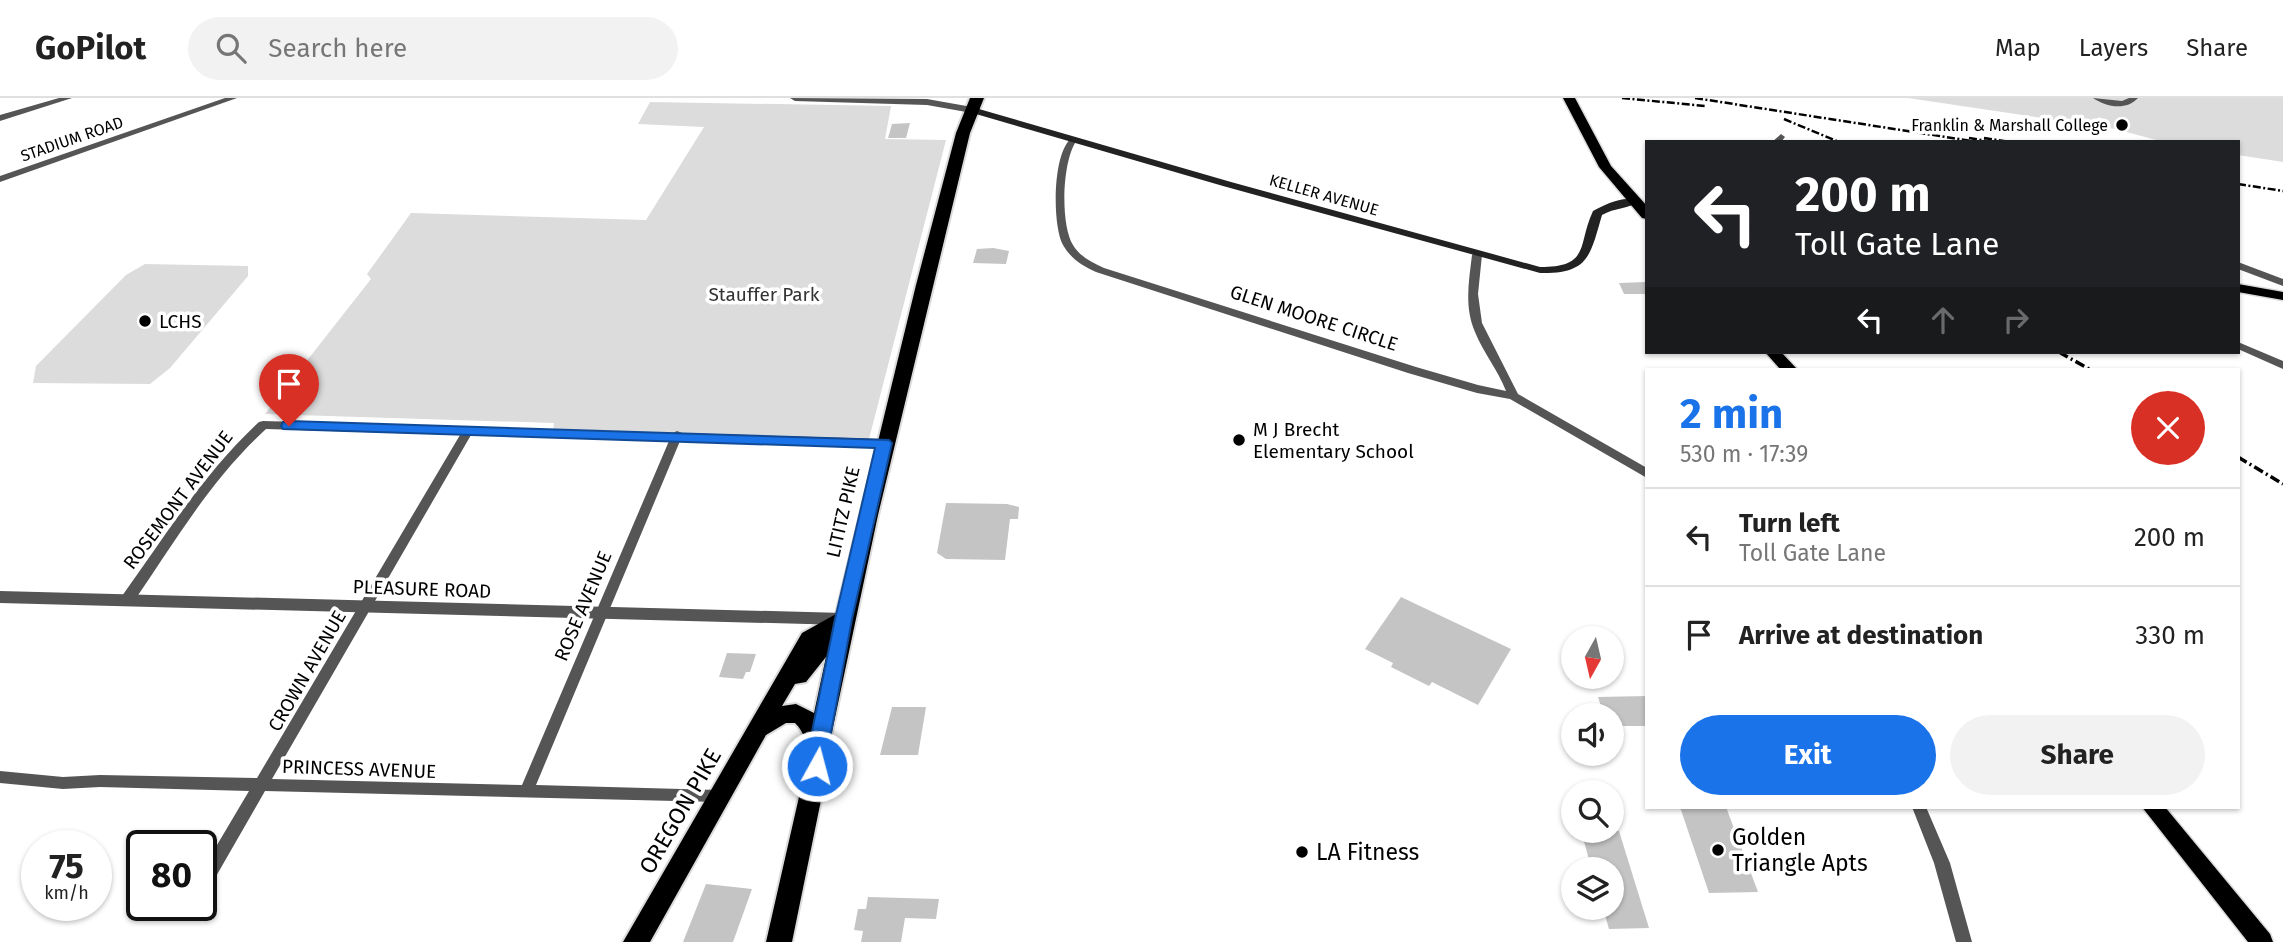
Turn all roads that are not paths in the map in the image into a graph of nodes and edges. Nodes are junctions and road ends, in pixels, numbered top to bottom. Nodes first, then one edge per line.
1 (68, 98) edge
2 (233, 98) edge
3 (795, 98) edge
4 (810, 98) edge
5 (1569, 98) edge
6 (2097, 98) edge
7 (2134, 98) edge
8 (0, 104) edge
9 (974, 104) edge
10 (3, 117) edge
11 (1073, 140) junction
12 (0, 179) edge
13 (1640, 203) edge
14 (1477, 255) junction
15 (2240, 266) edge
16 (2283, 283) edge
17 (2240, 288) edge
18 (2283, 296) edge
19 (2240, 346) edge
20 (1775, 354) edge
21 (2283, 365) edge
22 (1788, 368) edge
23 (1513, 396) junction
24 (263, 425) joint
25 (468, 431) junction
26 (677, 435) junction
27 (884, 443) junction
28 (1645, 473) edge
29 (0, 597) edge
30 (127, 600) junction
31 (366, 607) junction
32 (601, 613) junction
33 (844, 619) junction
34 (755, 732) junction
35 (818, 746) junction
36 (0, 777) edge
37 (263, 785) junction
38 (526, 792) junction
39 (718, 796) junction
40 (1920, 809) edge
41 (2154, 809) edge
42 (217, 861) edge
43 (636, 942) edge
44 (779, 942) edge
45 (1964, 942) edge
46 (2262, 942) edge

1 - 10 street
2 - 12 street, STADIUM ROAD
3 - 4 street
4 - 9 street
5 - 13 main road
6 - 7 street
8 - 10 street
9 - 11 main road, KELLER AVENUE
9 - 27 highway, LITITZ PIKE
11 - 14 main road, KELLER AVENUE
11 - 23 street, GLEN MOORE CIRCLE
13 - 14 main road, KELLER AVENUE
14 - 23 street
15 - 16 street
17 - 18 main road
19 - 21 street
20 - 22 main road
23 - 28 street, GLEN MOORE CIRCLE
24 - 25 street
24 - 30 street, ROSEMONT AVENUE
25 - 26 street
25 - 31 street, CROWN AVENUE
26 - 27 street
26 - 32 street, ROSE AVENUE
27 - 33 highway, LITITZ PIKE
29 - 30 street, PLEASURE ROAD
30 - 31 street, PLEASURE ROAD
31 - 32 street, PLEASURE ROAD
31 - 37 street, CROWN AVENUE
32 - 33 street, PLEASURE ROAD
32 - 38 street, ROSE AVENUE
33 - 34 highway, OREGON PIKE
33 - 35 highway, LITITZ PIKE
34 - 35 highway
34 - 39 highway, OREGON PIKE
35 - 44 highway, LITITZ PIKE
36 - 37 street, PRINCESS AVENUE
37 - 38 street, PRINCESS AVENUE
37 - 42 street, CROWN AVENUE
38 - 39 street, PRINCESS AVENUE
39 - 43 highway, OREGON PIKE
40 - 45 street
41 - 46 main road

